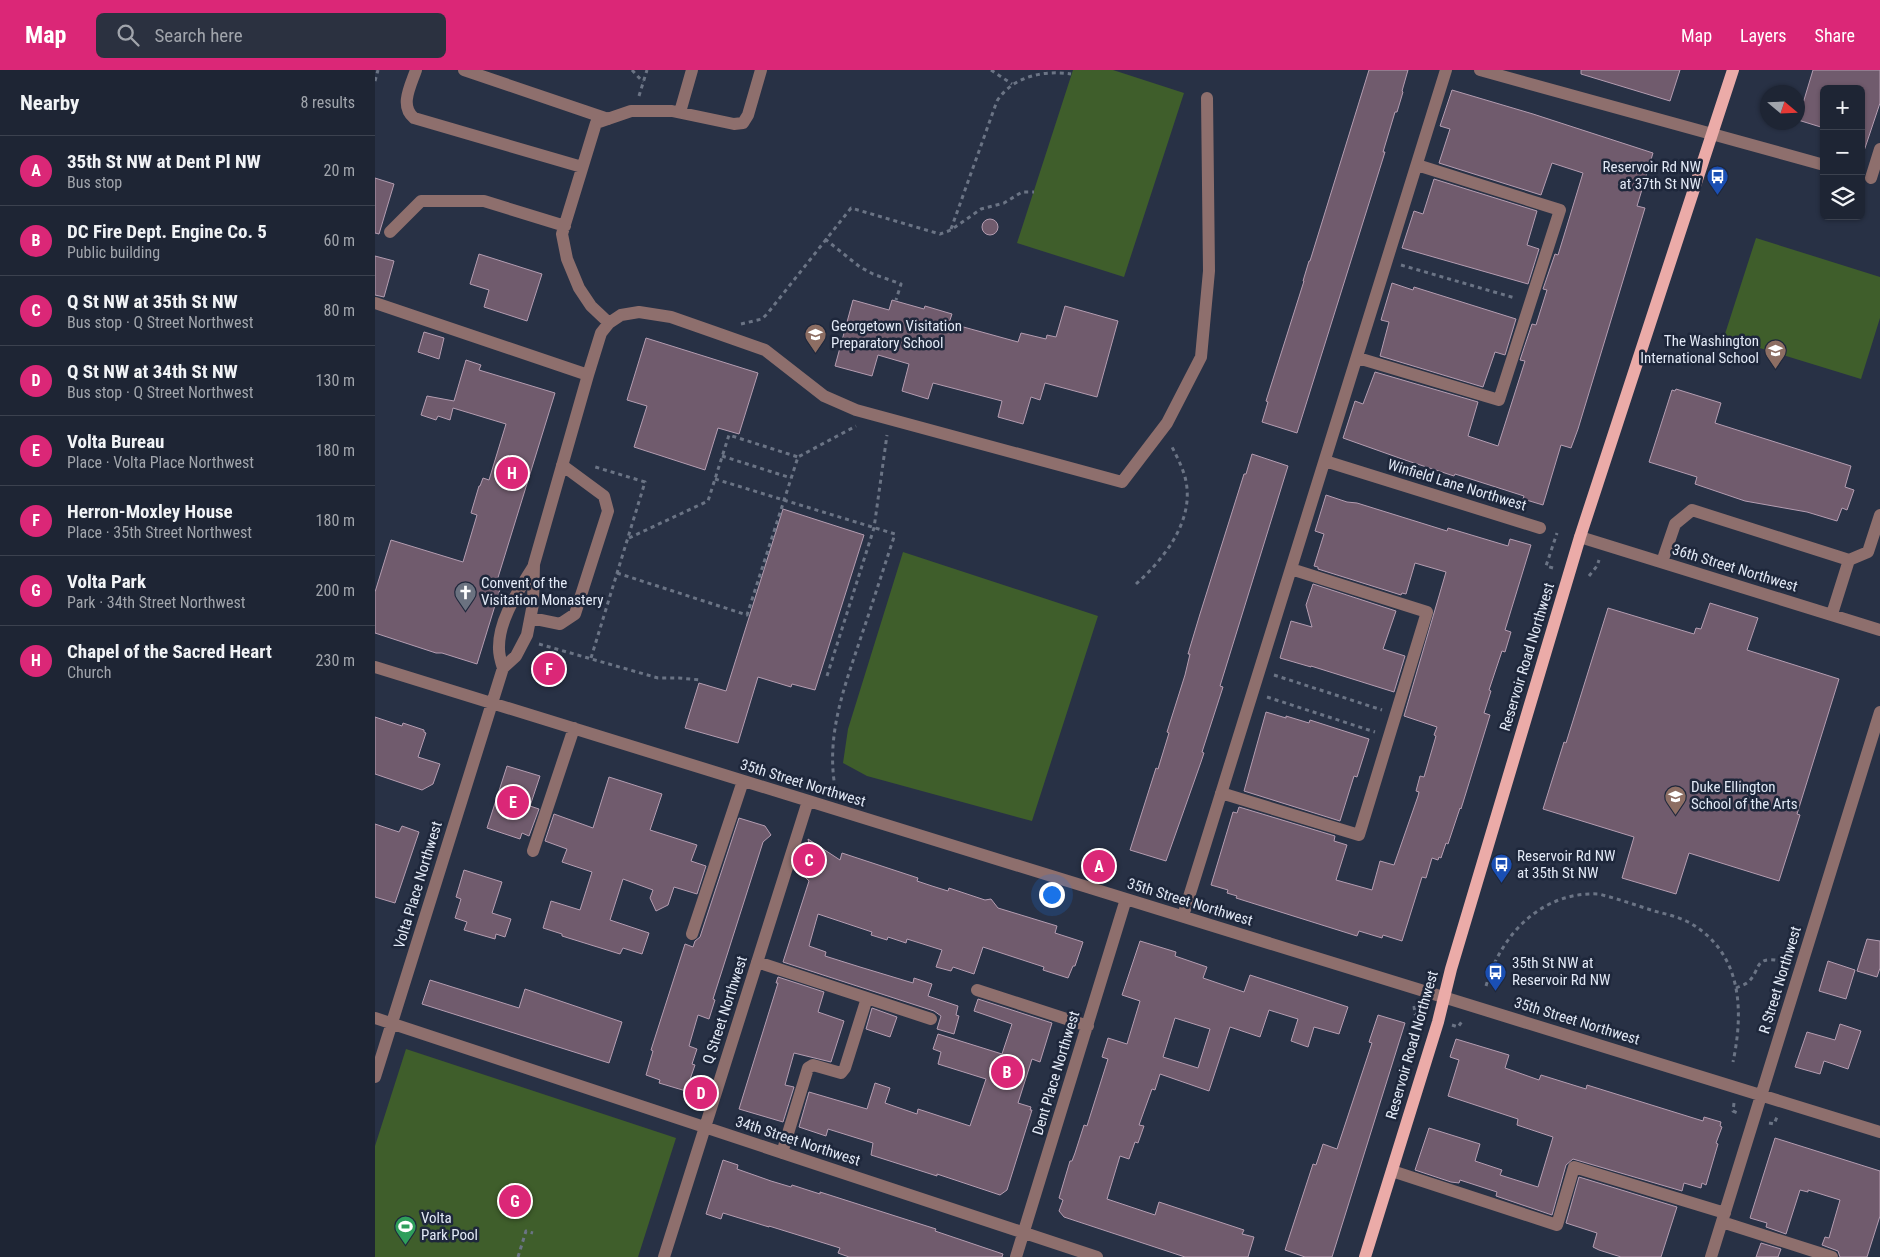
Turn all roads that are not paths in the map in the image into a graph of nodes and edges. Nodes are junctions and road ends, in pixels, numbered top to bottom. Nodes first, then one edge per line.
1 (416, 70) edge
2 (464, 70) edge
3 (691, 70) edge
4 (761, 70) edge
5 (1446, 70) edge
6 (1480, 70) edge
7 (1733, 70) edge
8 (1207, 98) dead end
9 (680, 112) junction
10 (608, 119) junction
11 (1712, 134) junction
12 (1880, 149) edge
13 (1820, 163) edge
14 (1417, 165) junction
15 (583, 167) junction
16 (1871, 178) edge
17 (565, 226) junction
18 (389, 232) dead end
19 (375, 303) edge
20 (609, 323) junction
21 (1358, 358) junction
22 (588, 375) junction
23 (1325, 461) junction
24 (562, 466) junction
25 (1880, 515) edge
26 (1540, 528) road end
27 (1580, 537) junction
28 (1849, 560) junction
29 (1662, 562) junction
30 (535, 564) junction
31 (1291, 568) junction
32 (1832, 614) junction
33 (531, 618) junction
34 (1880, 630) edge
35 (375, 667) edge
36 (503, 668) junction
37 (491, 703) junction
38 (1880, 712) edge
39 (574, 728) junction
40 (743, 781) junction
41 (1221, 793) junction
42 (808, 801) junction
43 (533, 851) dead end
44 (1126, 899) junction
45 (1183, 916) junction
46 (692, 934) dead end
47 (757, 962) junction
48 (977, 990) dead end
49 (867, 998) junction
50 (1445, 998) junction
51 (375, 1018) edge
52 (931, 1019) dead end
53 (391, 1023) junction
54 (1088, 1026) junction
55 (375, 1077) edge
56 (1761, 1096) junction
57 (705, 1127) junction
58 (1880, 1132) edge
59 (782, 1153) junction
60 (1393, 1171) junction
61 (1724, 1218) junction
62 (1023, 1232) junction
63 (664, 1257) edge
64 (1016, 1257) edge
65 (1097, 1257) edge
66 (1365, 1257) edge
67 (1711, 1257) edge
68 (1832, 1257) edge

1 - 15 street
2 - 10 street
3 - 9 street
4 - 9 street
5 - 14 street
6 - 11 street
7 - 11 main road, Reservoir Road Northwest
8 - 20 street
9 - 10 street
10 - 15 street
11 - 13 street
11 - 27 main road, Reservoir Road Northwest
12 - 16 street
14 - 21 street
14 - 21 street
15 - 17 street
17 - 18 street
17 - 20 street
19 - 22 street
20 - 22 street
21 - 23 street
22 - 24 street
23 - 26 street, Winfield Lane Northwest
23 - 31 street
24 - 30 street
24 - 33 street
25 - 28 street
27 - 29 street, 36th Street Northwest
27 - 50 main road, Reservoir Road Northwest
28 - 29 street
28 - 32 street
29 - 32 street, 36th Street Northwest
30 - 33 street
30 - 36 street
31 - 41 street
31 - 41 street
32 - 34 street, 36th Street Northwest
33 - 36 street
35 - 37 street, 35th Street Northwest
36 - 37 street, Volta Place Northwest
37 - 39 street, 35th Street Northwest
37 - 53 street, Volta Place Northwest
38 - 56 street, R Street Northwest
39 - 40 street, 35th Street Northwest
39 - 43 street
40 - 42 street, 35th Street Northwest
40 - 46 street
41 - 45 street
42 - 44 street, 35th Street Northwest
42 - 47 street, Q Street Northwest
44 - 45 street, 35th Street Northwest
44 - 54 street, Dent Place Northwest
45 - 50 street, 35th Street Northwest
47 - 49 street
47 - 57 street, Q Street Northwest
48 - 54 street
49 - 52 street
49 - 59 street
50 - 56 street, 35th Street Northwest
50 - 60 main road, Reservoir Road Northwest
51 - 53 street, 34th Street Northwest
53 - 55 street, Volta Place Northwest
53 - 57 street, 34th Street Northwest
54 - 62 street, Dent Place Northwest
56 - 58 street, 35th Street Northwest
56 - 61 street, R Street Northwest
57 - 59 street, 34th Street Northwest
57 - 63 street, Q Street Northwest
59 - 62 street, 34th Street Northwest
60 - 61 street
60 - 66 main road, Reservoir Road Northwest
61 - 67 street, R Street Northwest
61 - 68 street
62 - 64 street, Dent Place Northwest
62 - 65 street, 34th Street Northwest

